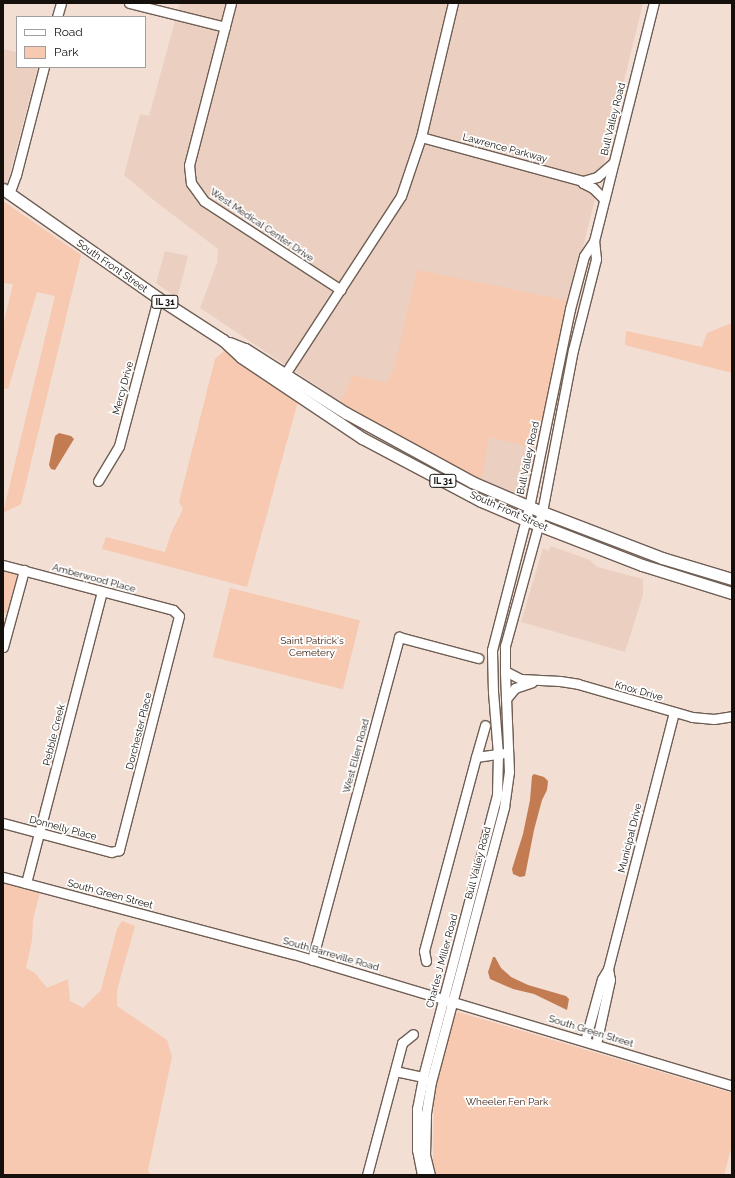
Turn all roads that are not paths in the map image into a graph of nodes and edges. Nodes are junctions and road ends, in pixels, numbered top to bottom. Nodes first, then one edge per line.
1 (61, 3) edge
2 (129, 3) edge
3 (231, 3) edge
4 (453, 3) edge
5 (654, 3) edge
6 (57, 16) edge
7 (225, 27) junction
8 (44, 68) edge
9 (421, 137) junction
10 (613, 163) junction
11 (583, 181) junction
12 (6, 192) edge
13 (604, 199) junction
14 (594, 240) junction
15 (340, 290) junction
16 (158, 298) junction
17 (223, 340) junction
18 (285, 374) junction
19 (98, 480) dead end
20 (529, 507) junction
21 (542, 512) junction
22 (526, 520) junction
23 (539, 525) junction
24 (3, 565) edge
25 (24, 570) junction
26 (732, 579) edge
27 (102, 592) junction
28 (732, 593) edge
29 (178, 614) joint
30 (3, 647) edge
31 (478, 658) dead end
32 (504, 671) junction
33 (541, 680) junction
34 (506, 699) junction
35 (674, 712) junction
36 (732, 716) edge
37 (485, 725) dead end
38 (509, 753) junction
39 (498, 754) junction
40 (476, 757) junction
41 (3, 822) edge
42 (40, 834) junction
43 (117, 852) joint
44 (3, 877) edge
45 (26, 884) junction
46 (211, 932) joint
47 (312, 960) junction
48 (426, 961) dead end
49 (608, 969) junction
50 (443, 999) junction
51 (453, 1002) junction
52 (413, 1034) dead end
53 (586, 1041) junction
54 (596, 1044) junction
55 (395, 1071) junction
56 (423, 1077) junction
57 (732, 1086) edge
58 (367, 1175) edge
59 (422, 1175) edge
60 (430, 1175) edge

1 - 6 street
2 - 7 street
3 - 7 street, West Medical Center Drive
4 - 9 street
5 - 10 street, Bull Valley Road
7 - 15 street, West Medical Center Drive
8 - 12 street
9 - 11 street, Lawrence Parkway
9 - 15 street
10 - 11 street
10 - 13 street, Bull Valley Road
11 - 13 street, Lawrence Parkway
12 - 16 main road, South Front Street / IL 31
13 - 14 street, Bull Valley Road
14 - 20 street, Bull Valley Road
14 - 21 street, Bull Valley Road
15 - 18 street
16 - 17 main road, South Front Street / IL 31
16 - 19 street, Mercy Drive
17 - 18 main road, South Front Street / IL 31
17 - 22 main road, South Front Street / IL 31
18 - 20 main road, South Front Street / IL 31
20 - 21 main road, South Front Street / IL 31
20 - 22 street, Bull Valley Road
21 - 23 street, Bull Valley Road
21 - 26 main road, South Front Street / IL 31
22 - 23 main road, South Front Street / IL 31
22 - 39 street, Bull Valley Road
23 - 28 main road, South Front Street / IL 31
23 - 32 street, Bull Valley Road
24 - 25 street, Amberwood Place
25 - 27 street, Amberwood Place
25 - 30 street
27 - 29 street, Amberwood Place
27 - 42 street, Pebble Creek
29 - 43 street, Dorchester Place
31 - 47 street, West Ellen Road
32 - 33 street, Knox Drive
32 - 34 street, Bull Valley Road
33 - 34 street, Knox Drive
33 - 35 street, Knox Drive
34 - 38 street, Bull Valley Road
35 - 36 street, Knox Drive
35 - 49 street, Municipal Drive
37 - 40 street
38 - 39 street
38 - 51 street, Bull Valley Road
39 - 40 street
39 - 50 street, Charles J Miller Road
40 - 48 street
41 - 42 street, Donnelly Place
42 - 43 street, Donnelly Place
42 - 45 street, Pebble Creek
44 - 45 street, South Green Street
45 - 46 street, South Green Street
46 - 47 street, South Barreville Road
47 - 50 street, South Barreville Road
49 - 53 street, Municipal Drive
49 - 54 street, Municipal Drive
50 - 51 street, South Green Street
50 - 56 street, Charles J Miller Road
51 - 53 street, South Green Street
51 - 60 street, Charles J Miller Road
52 - 55 street
53 - 54 street, South Green Street
54 - 57 street, South Green Street
55 - 56 street
55 - 58 street
56 - 59 street, Charles J Miller Road

